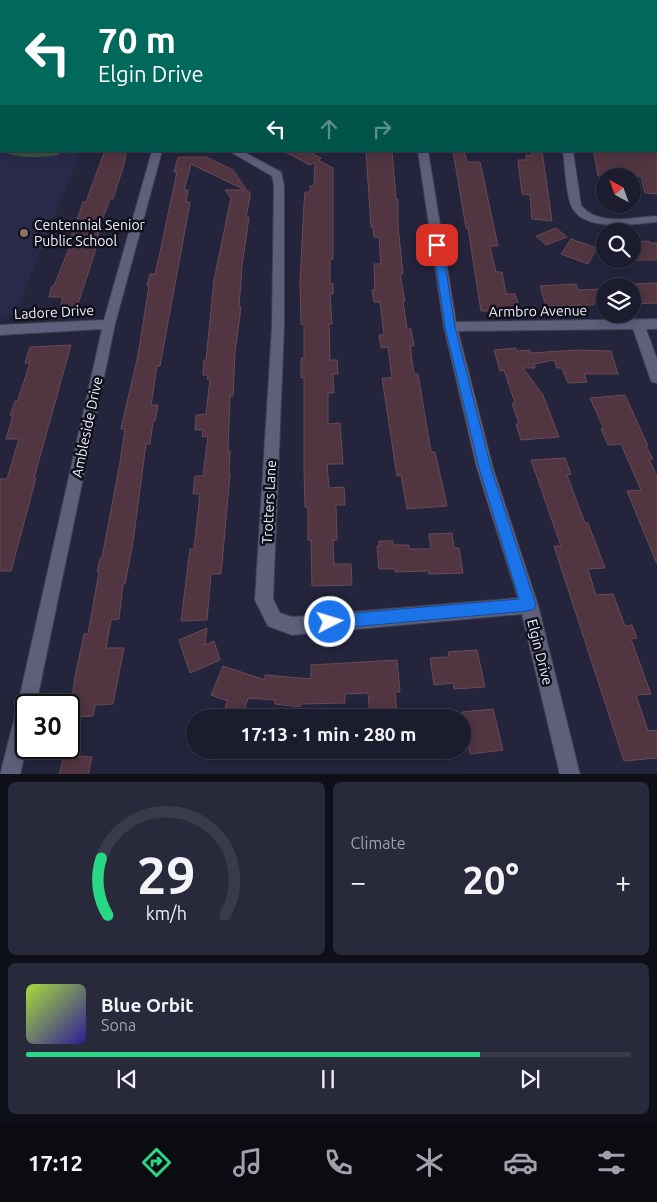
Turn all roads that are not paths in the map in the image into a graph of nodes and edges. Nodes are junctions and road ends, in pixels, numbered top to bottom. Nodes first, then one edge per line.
1 (157, 152) edge
2 (236, 152) edge
3 (423, 152) edge
4 (568, 152) edge
5 (657, 218) edge
6 (109, 324) junction
7 (657, 324) edge
8 (638, 325) junction
9 (450, 327) junction
10 (0, 330) edge
11 (657, 378) edge
12 (528, 605) junction
13 (29, 694) edge
14 (15, 753) edge
15 (10, 774) edge
16 (570, 774) edge

1 - 6 street, Ambleside Drive
2 - 12 street, Trotters Lane
3 - 9 street, Elgin Drive
4 - 5 street
6 - 10 street, Ladore Drive
6 - 13 street, Ambleside Drive
7 - 8 street, Armbro Avenue
8 - 9 street, Armbro Avenue
8 - 11 street
9 - 12 street, Elgin Drive
12 - 16 street, Elgin Drive
14 - 15 street, Ambleside Drive

